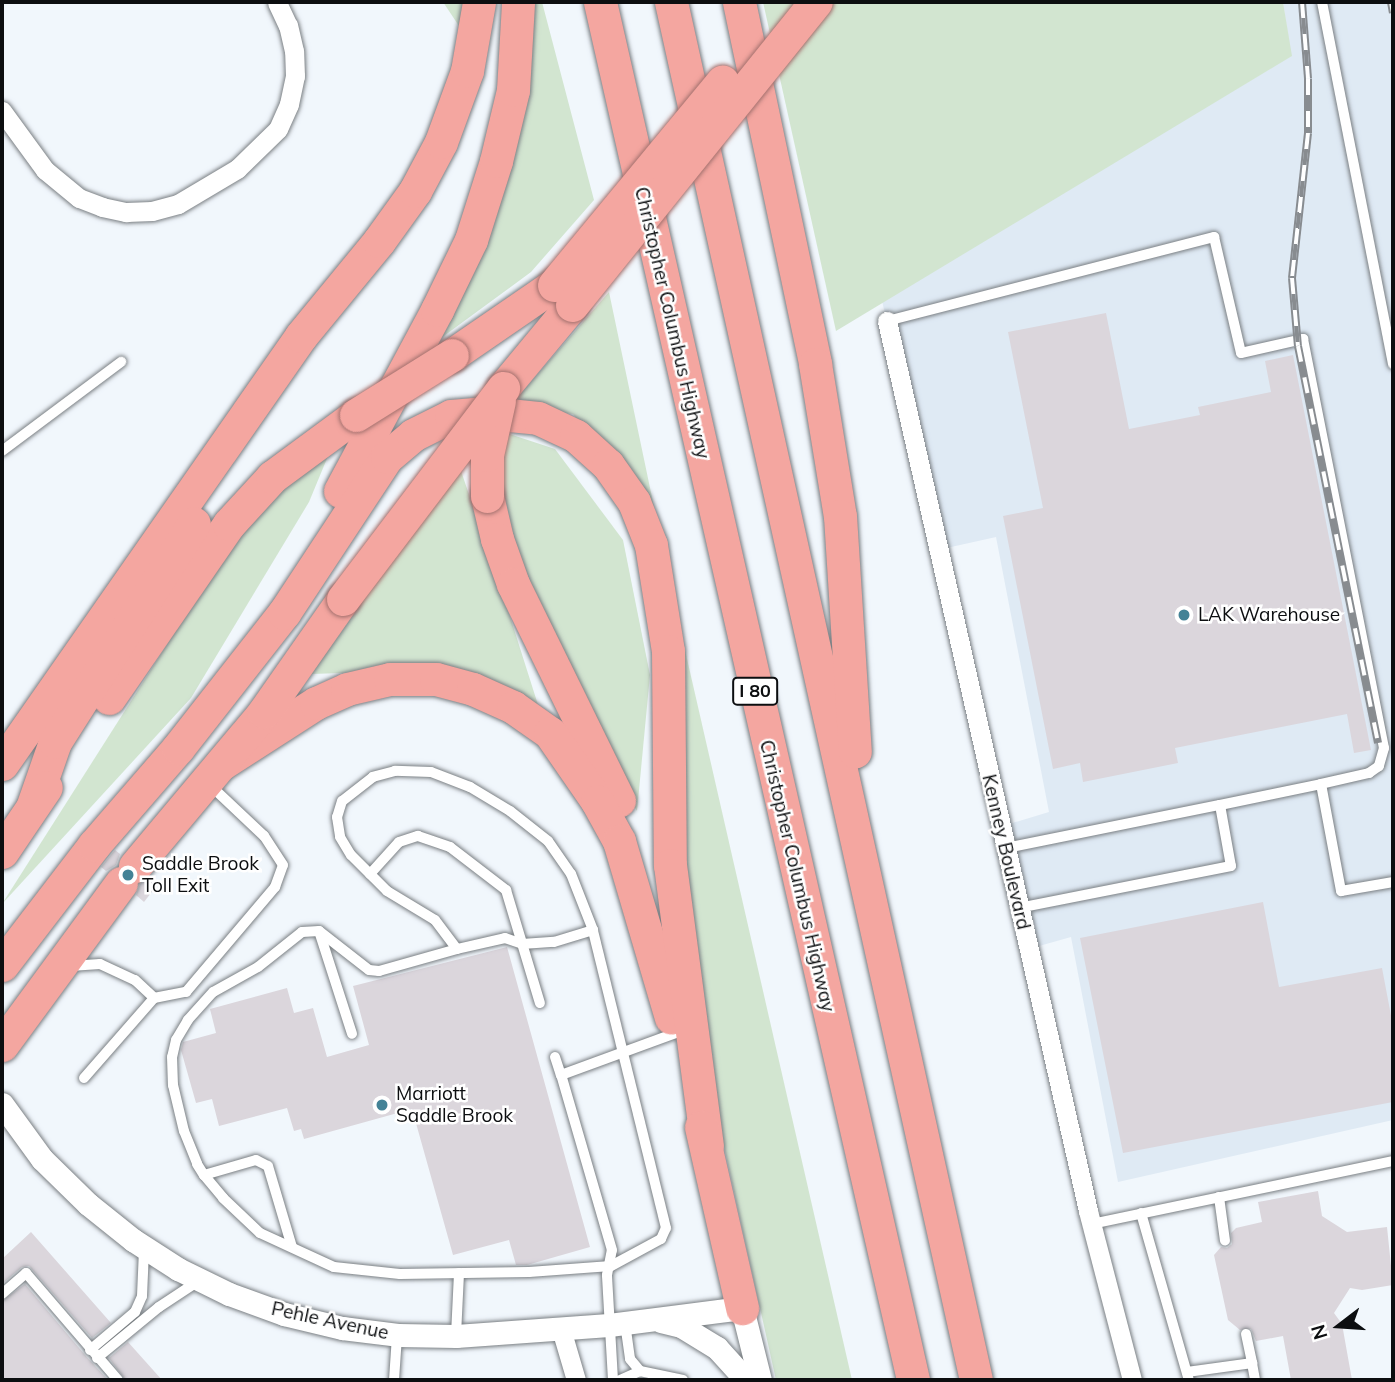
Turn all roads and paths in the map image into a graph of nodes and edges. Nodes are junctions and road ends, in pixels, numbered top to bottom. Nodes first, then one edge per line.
1 (277, 2) edge
2 (479, 2) edge
3 (518, 2) edge
4 (600, 2) edge
5 (671, 2) edge
6 (739, 2) edge
7 (788, 2) edge
8 (816, 2) edge
9 (1322, 2) edge
10 (2, 111) edge
11 (379, 241) junction
12 (563, 295) junction
13 (887, 321) joint
14 (121, 362) dead end
15 (1393, 364) edge
16 (503, 388) junction
17 (2, 451) edge
18 (227, 687) junction
19 (2, 764) edge
20 (214, 772) junction
21 (1321, 784) junction
22 (33, 805) junction
23 (1220, 805) junction
24 (1006, 848) junction
25 (2, 852) edge
26 (861, 856) junction
27 (370, 874) junction
28 (1393, 881) edge
29 (1019, 908) junction
30 (593, 930) junction
31 (319, 931) junction
32 (522, 944) junction
33 (457, 949) junction
34 (2, 965) edge
35 (59, 966) junction
36 (684, 987) junction
37 (154, 998) junction
38 (540, 1003) dead end
39 (683, 1030) junction
40 (352, 1034) dead end
41 (2, 1045) edge
42 (625, 1051) junction
43 (555, 1057) dead end
44 (561, 1075) junction
45 (84, 1078) dead end
46 (2, 1104) edge
47 (1393, 1161) edge
48 (204, 1175) junction
49 (1219, 1197) junction
50 (1141, 1213) junction
51 (1091, 1224) junction
52 (1225, 1241) dead end
53 (144, 1247) junction
54 (292, 1247) junction
55 (611, 1266) junction
56 (459, 1273) junction
57 (200, 1279) junction
58 (2, 1294) edge
59 (742, 1308) junction
60 (658, 1320) junction
61 (617, 1324) junction
62 (561, 1329) junction
63 (1246, 1334) dead end
64 (398, 1335) junction
65 (456, 1336) junction
66 (90, 1350) junction
67 (97, 1358) junction
68 (1252, 1363) junction
69 (640, 1371) junction
70 (1188, 1376) edge
71 (118, 1380) edge
72 (394, 1380) edge
73 (576, 1380) edge
74 (613, 1380) edge
75 (621, 1380) edge
76 (683, 1380) edge
77 (746, 1380) edge
78 (760, 1380) edge
79 (913, 1380) edge
80 (976, 1380) edge
81 (1132, 1380) edge
82 (1255, 1380) edge

1 - 10 street
2 - 11 highway
3 - 18 highway
4 - 79 highway, Christopher Columbus Highway / I 80
5 - 26 highway
6 - 26 highway
7 - 12 highway, bridge
8 - 12 highway, bridge
9 - 15 lane
11 - 19 highway
11 - 22 highway
12 - 16 highway
12 - 22 highway, bridge
13 - 21 lane
13 - 24 street, Kenney Boulevard
14 - 17 lane
16 - 20 highway, bridge
16 - 36 highway, bridge
18 - 34 highway
18 - 36 highway
20 - 35 highway
20 - 37 lane
20 - 39 highway
21 - 23 lane
21 - 28 lane
22 - 25 highway
23 - 24 lane
23 - 29 lane
24 - 29 street, Kenney Boulevard
26 - 80 highway
27 - 30 lane
27 - 32 lane
27 - 33 lane
29 - 51 street, Kenney Boulevard
30 - 32 lane
30 - 42 lane
31 - 33 lane
31 - 40 lane
31 - 48 lane
32 - 33 lane
32 - 38 lane
35 - 37 lane
35 - 41 highway
36 - 39 highway
37 - 45 lane
39 - 42 lane
39 - 59 highway
42 - 44 lane
42 - 55 lane
43 - 44 lane
44 - 55 lane
46 - 53 street, Pehle Avenue
47 - 49 lane
48 - 54 lane
48 - 54 lane
49 - 50 lane
49 - 52 lane
50 - 51 lane
50 - 70 lane
51 - 81 street, Kenney Boulevard
53 - 57 street, Pehle Avenue
53 - 66 lane
54 - 56 lane
55 - 56 lane
55 - 61 lane
56 - 65 lane
57 - 64 street, Pehle Avenue
57 - 67 lane
58 - 66 lane
59 - 60 street, Pehle Avenue
59 - 78 street
60 - 61 street, Pehle Avenue
60 - 77 street
61 - 62 street, Pehle Avenue
61 - 69 lane
61 - 74 lane
62 - 65 street, Pehle Avenue
62 - 73 street
63 - 68 lane
64 - 65 street, Pehle Avenue
64 - 72 lane
66 - 67 lane
67 - 71 lane
68 - 70 lane
68 - 82 lane
69 - 75 lane
69 - 76 lane

